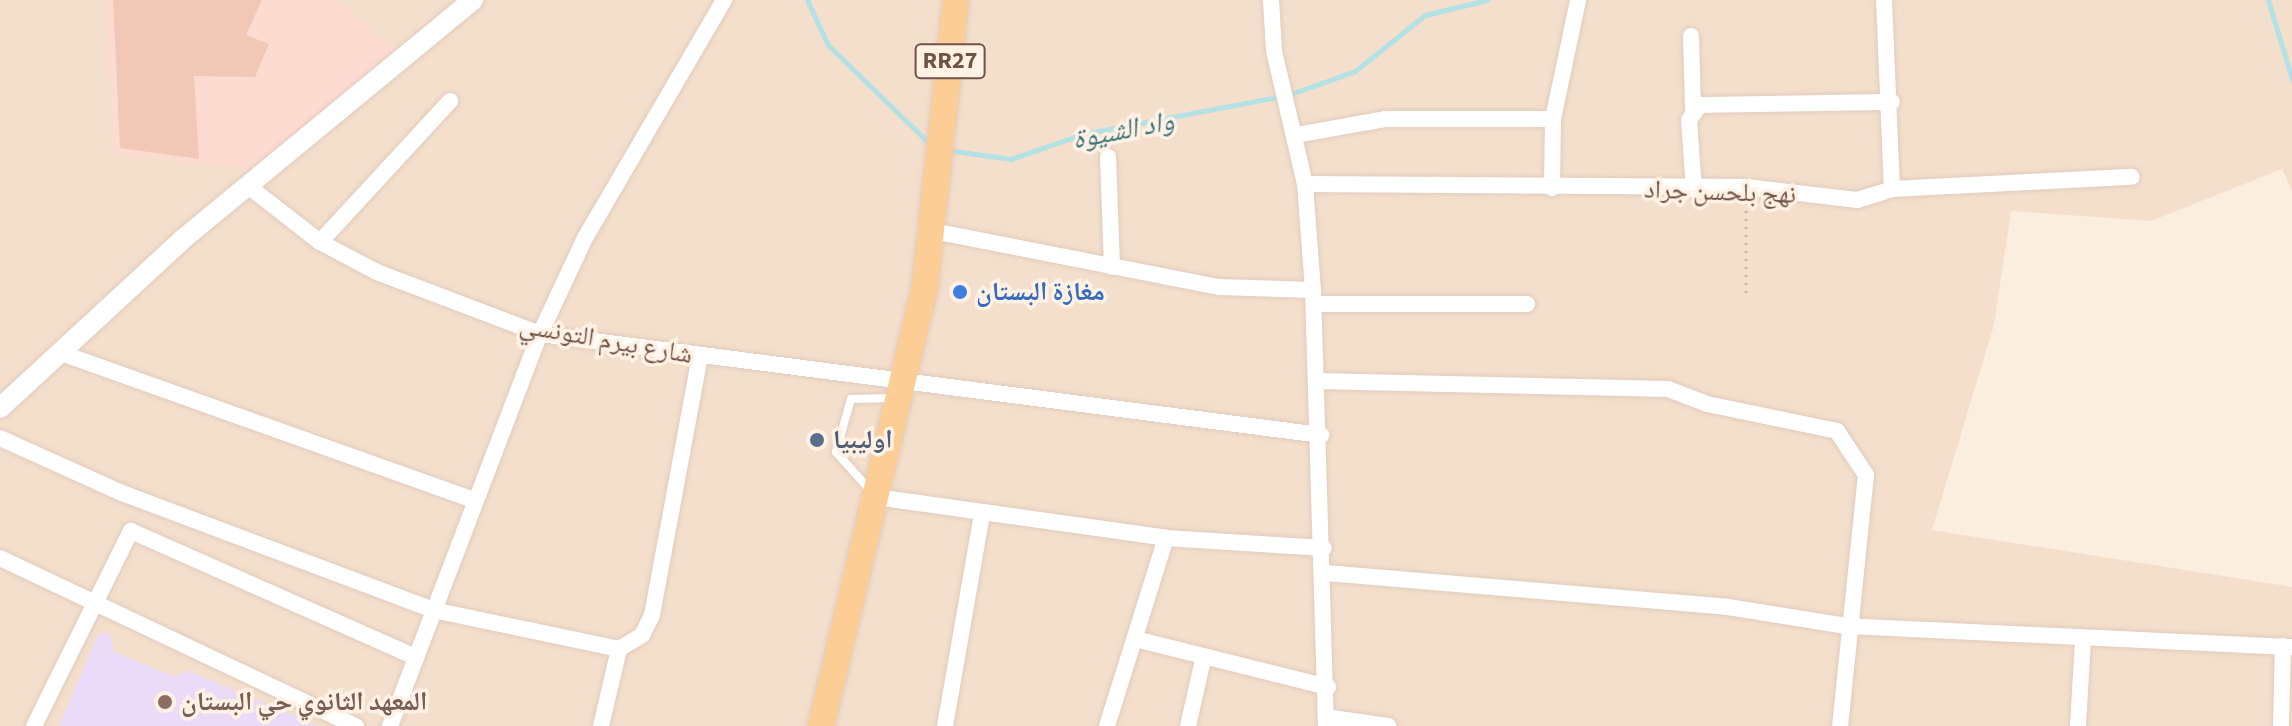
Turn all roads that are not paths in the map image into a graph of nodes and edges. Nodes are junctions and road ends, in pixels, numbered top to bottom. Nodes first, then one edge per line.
1 (473, 0) edge
2 (724, 0) edge
3 (956, 0) edge
4 (1271, 0) edge
5 (1578, 0) edge
6 (1884, 0) edge
7 (1691, 36) dead end
8 (450, 101) dead end
9 (1892, 102) junction
10 (1693, 109) junction
11 (1553, 119) junction
12 (1296, 135) junction
13 (1108, 157) dead end
14 (2132, 177) dead end
15 (1305, 184) junction
16 (248, 186) junction
17 (1552, 188) junction
18 (1892, 189) junction
19 (1694, 190) junction
20 (933, 231) junction
21 (320, 242) junction
22 (1112, 267) junction
23 (1313, 297) junction
24 (1527, 304) dead end
25 (540, 334) junction
26 (61, 353) junction
27 (700, 356) junction
28 (1316, 381) junction
29 (901, 391) junction
30 (0, 408) edge
31 (1321, 435) junction
32 (0, 438) edge
33 (876, 497) junction
34 (473, 500) junction
35 (982, 513) junction
36 (1166, 538) junction
37 (1324, 548) junction
38 (0, 558) edge
39 (1325, 573) junction
40 (91, 602) junction
41 (433, 610) junction
42 (1846, 626) junction
43 (1135, 639) junction
44 (2083, 639) junction
45 (2288, 646) edge
46 (619, 649) junction
47 (416, 657) junction
48 (1203, 660) junction
49 (1328, 687) junction
50 (1326, 721) edge
51 (34, 726) edge
52 (356, 726) edge
53 (390, 726) edge
54 (601, 726) edge
55 (821, 726) edge
56 (945, 726) edge
57 (1107, 726) edge
58 (1188, 726) edge
59 (1388, 726) edge
60 (1840, 726) edge
61 (2078, 726) edge
62 (2281, 726) edge

1 - 16 street
2 - 25 street
3 - 20 main road, RR27
4 - 12 street
5 - 11 street
6 - 9 street
7 - 10 street
8 - 21 street
9 - 10 street
9 - 18 street
10 - 19 street
11 - 12 street
11 - 17 street
12 - 15 street
13 - 22 street
14 - 18 street, نهج بلحسن جراد
15 - 17 street, نهج بلحسن جراد
15 - 23 street
16 - 21 street, شارع بيرم التونسي
16 - 26 street
17 - 19 street, نهج بلحسن جراد
18 - 19 street, نهج بلحسن جراد
20 - 22 street
20 - 29 main road, RR27
21 - 25 street, شارع بيرم التونسي
22 - 23 street
23 - 24 street
23 - 28 street
25 - 27 street, شارع بيرم التونسي
25 - 34 street
26 - 30 street
26 - 34 street
27 - 29 street, شارع بيرم التونسي
27 - 46 street
28 - 31 street
28 - 42 street
29 - 31 street, شارع بيرم التونسي
29 - 33 main road, RR27
29 - 33 lane
31 - 37 street
32 - 41 street
33 - 35 street
33 - 55 main road, RR27
34 - 41 street
35 - 36 street
35 - 56 street
36 - 37 street
36 - 43 street
37 - 39 street
38 - 40 street
39 - 42 street
39 - 49 street
40 - 47 street
40 - 51 street
40 - 52 street
41 - 46 street
41 - 47 street
42 - 44 street
42 - 60 street
43 - 48 street
43 - 57 street
44 - 45 street
44 - 61 street
45 - 62 street
46 - 54 street
47 - 53 street
48 - 49 street
48 - 58 street
49 - 50 street
50 - 59 street

